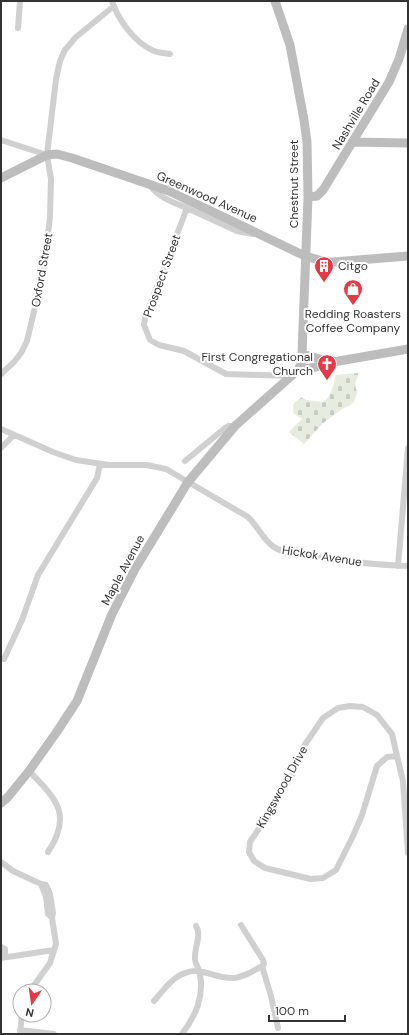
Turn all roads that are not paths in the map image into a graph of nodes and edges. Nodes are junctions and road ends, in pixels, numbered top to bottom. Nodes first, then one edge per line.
1 (20, 1) edge
2 (275, 1) edge
3 (113, 3) edge
4 (18, 28) dead end
5 (408, 29) edge
6 (170, 54) dead end
7 (1, 140) edge
8 (352, 142) junction
9 (408, 143) edge
10 (47, 155) junction
11 (1, 178) edge
12 (150, 185) junction
13 (308, 197) junction
14 (187, 208) junction
15 (261, 235) junction
16 (305, 256) junction
17 (408, 256) edge
18 (408, 349) edge
19 (302, 354) junction
20 (339, 361) junction
21 (294, 373) junction
22 (1, 374) edge
23 (235, 426) junction
24 (1, 429) edge
25 (14, 435) junction
26 (1, 448) edge
27 (408, 448) edge
28 (186, 461) dead end
29 (100, 464) junction
30 (188, 482) junction
31 (398, 566) junction
32 (408, 566) edge
33 (4, 659) dead end
34 (397, 756) junction
35 (29, 771) junction
36 (1, 803) edge
37 (48, 852) dead end
38 (408, 853) edge
39 (1, 858) edge
40 (3, 863) edge
41 (241, 925) dead end
42 (196, 926) dead end
43 (1, 947) edge
44 (54, 950) junction
45 (3, 957) edge
46 (262, 966) junction
47 (199, 971) junction
48 (36, 983) edge
49 (154, 1001) dead end
50 (278, 1028) dead end
51 (20, 1032) edge
52 (50, 1034) edge
53 (182, 1034) edge

1 - 4 street
2 - 13 main road, Chestnut Street
3 - 6 street
3 - 10 street, Oxford Street
5 - 8 main road, Nashville Road
7 - 10 street
8 - 9 main road
8 - 13 main road, Nashville Road
10 - 11 main road
10 - 12 main road, Greenwood Avenue
10 - 22 street, Oxford Street
12 - 14 street
12 - 15 main road, Greenwood Avenue
13 - 16 main road, Chestnut Street
14 - 15 street
14 - 21 street, Prospect Street
15 - 16 main road, Greenwood Avenue
16 - 17 main road, Greenwood Avenue
16 - 19 main road, Chestnut Street
18 - 20 main road
19 - 20 main road
19 - 21 main road, Chestnut Street
20 - 21 main road
21 - 23 main road, Maple Avenue
23 - 28 street
23 - 30 main road, Maple Avenue
24 - 25 street, Hickok Avenue
25 - 26 street
25 - 29 street, Hickok Avenue
27 - 31 street
29 - 30 street, Hickok Avenue
29 - 33 street
30 - 31 street, Hickok Avenue
30 - 35 main road, Maple Avenue
31 - 32 street, Hickok Avenue
34 - 34 street, Kingswood Drive
34 - 38 street, Kingswood Drive
35 - 36 main road, Maple Avenue
35 - 37 street
39 - 40 street
40 - 44 street
41 - 46 street
42 - 47 street
43 - 45 street
44 - 45 street
44 - 48 street
46 - 47 street
46 - 50 street
47 - 49 street
47 - 53 street
51 - 52 street

